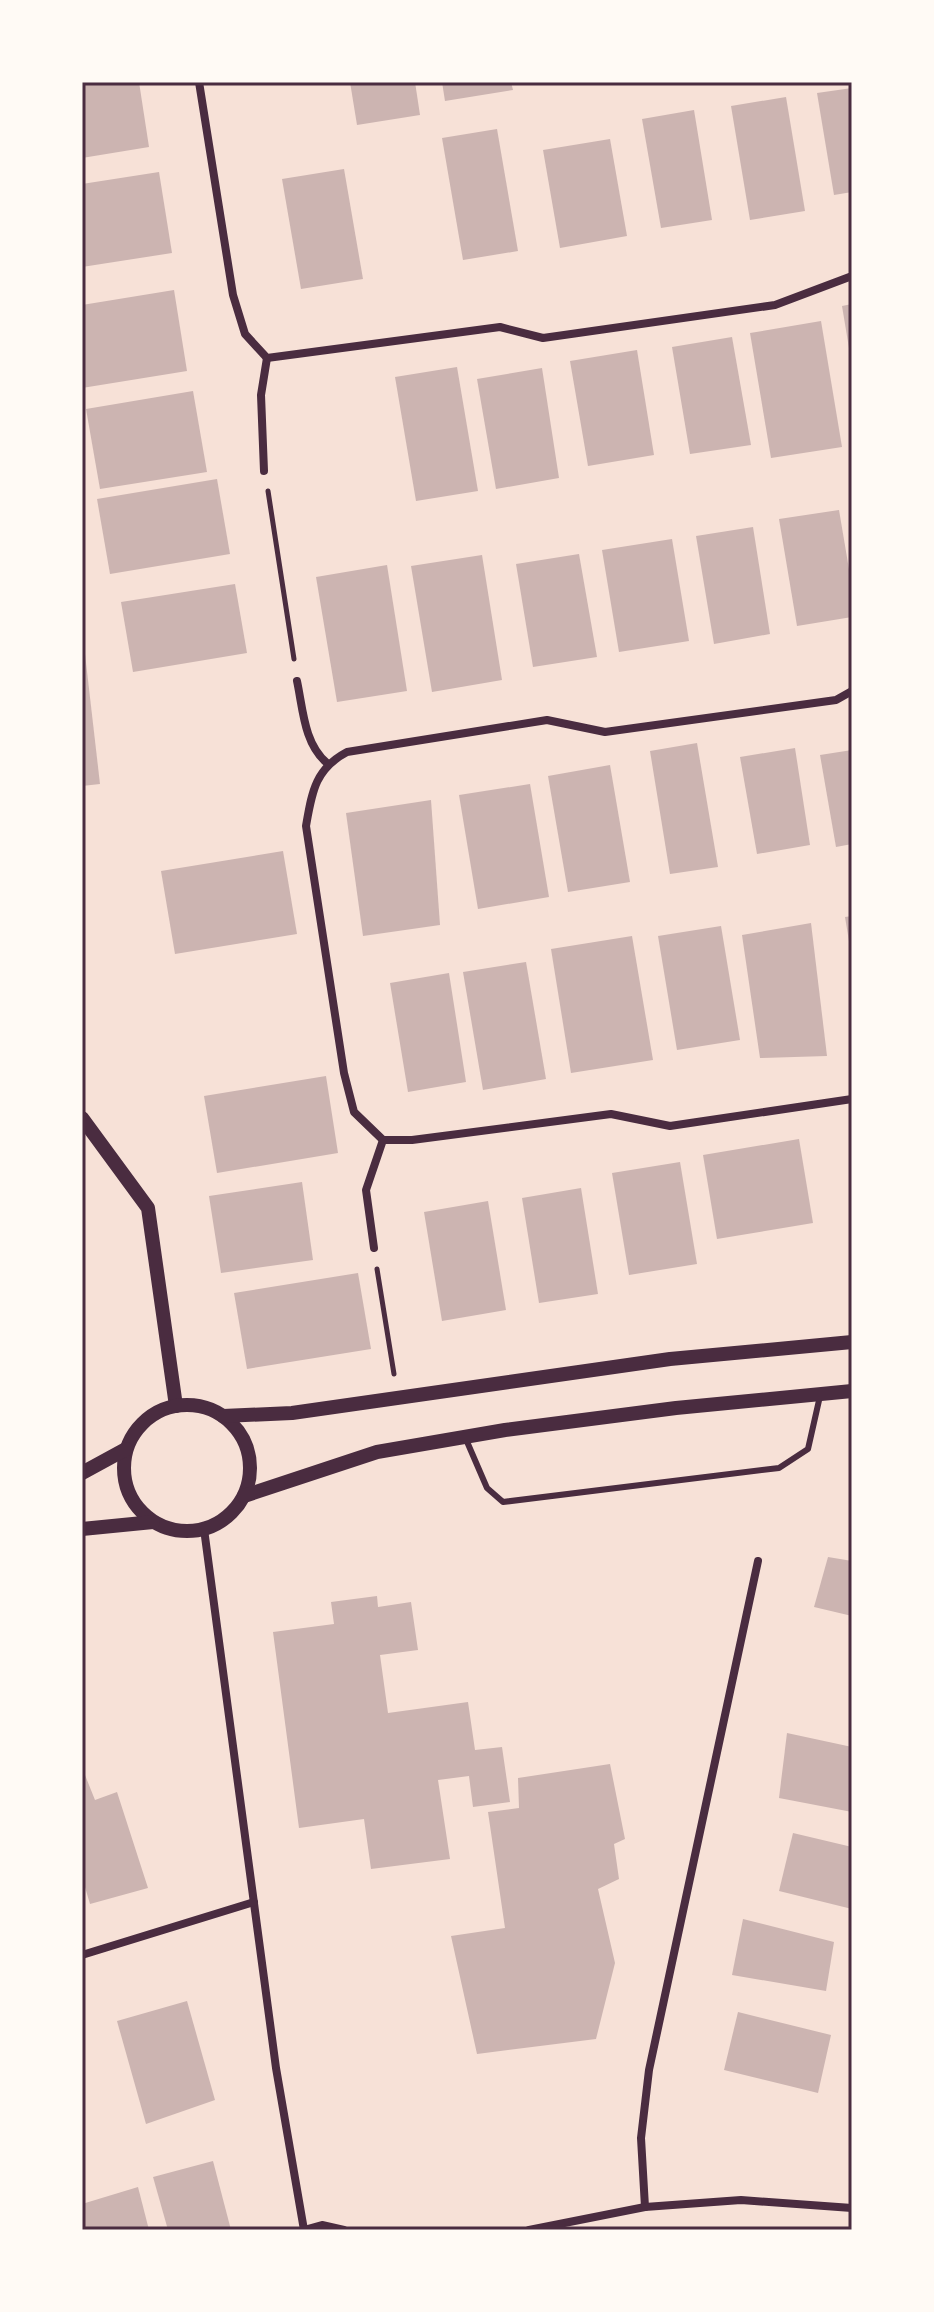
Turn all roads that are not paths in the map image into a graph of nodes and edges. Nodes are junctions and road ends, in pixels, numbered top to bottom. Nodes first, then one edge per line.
1 (199, 82) edge
2 (852, 276) edge
3 (267, 358) junction
4 (264, 471) road end
5 (297, 681) road end
6 (852, 691) edge
7 (327, 763) junction
8 (852, 1099) edge
9 (82, 1118) edge
10 (383, 1140) junction
11 (374, 1248) road end
12 (852, 1342) edge
13 (852, 1391) edge
14 (821, 1393) junction
15 (176, 1406) junction
16 (223, 1416) junction
17 (465, 1437) junction
18 (126, 1449) junction
19 (82, 1473) edge
20 (244, 1496) junction
21 (153, 1522) junction
22 (82, 1529) edge
23 (204, 1529) junction
24 (758, 1561) dead end
25 (254, 1902) junction
26 (82, 1955) edge
27 (645, 2207) junction
28 (852, 2208) edge
29 (304, 2230) edge
30 (344, 2230) edge
31 (529, 2230) edge

1 - 3 street
2 - 3 street
3 - 4 street
5 - 7 street
6 - 7 street
7 - 10 street
8 - 10 street
9 - 15 street
10 - 11 street
12 - 16 street
13 - 14 street
14 - 17 street
14 - 17 lane
15 - 16 street
15 - 18 street
16 - 20 street
17 - 20 street
18 - 19 street
18 - 21 street
20 - 23 street
21 - 22 street
21 - 23 street
23 - 25 street
24 - 27 street
25 - 26 street
25 - 29 street
27 - 28 street
27 - 31 street
29 - 30 street

